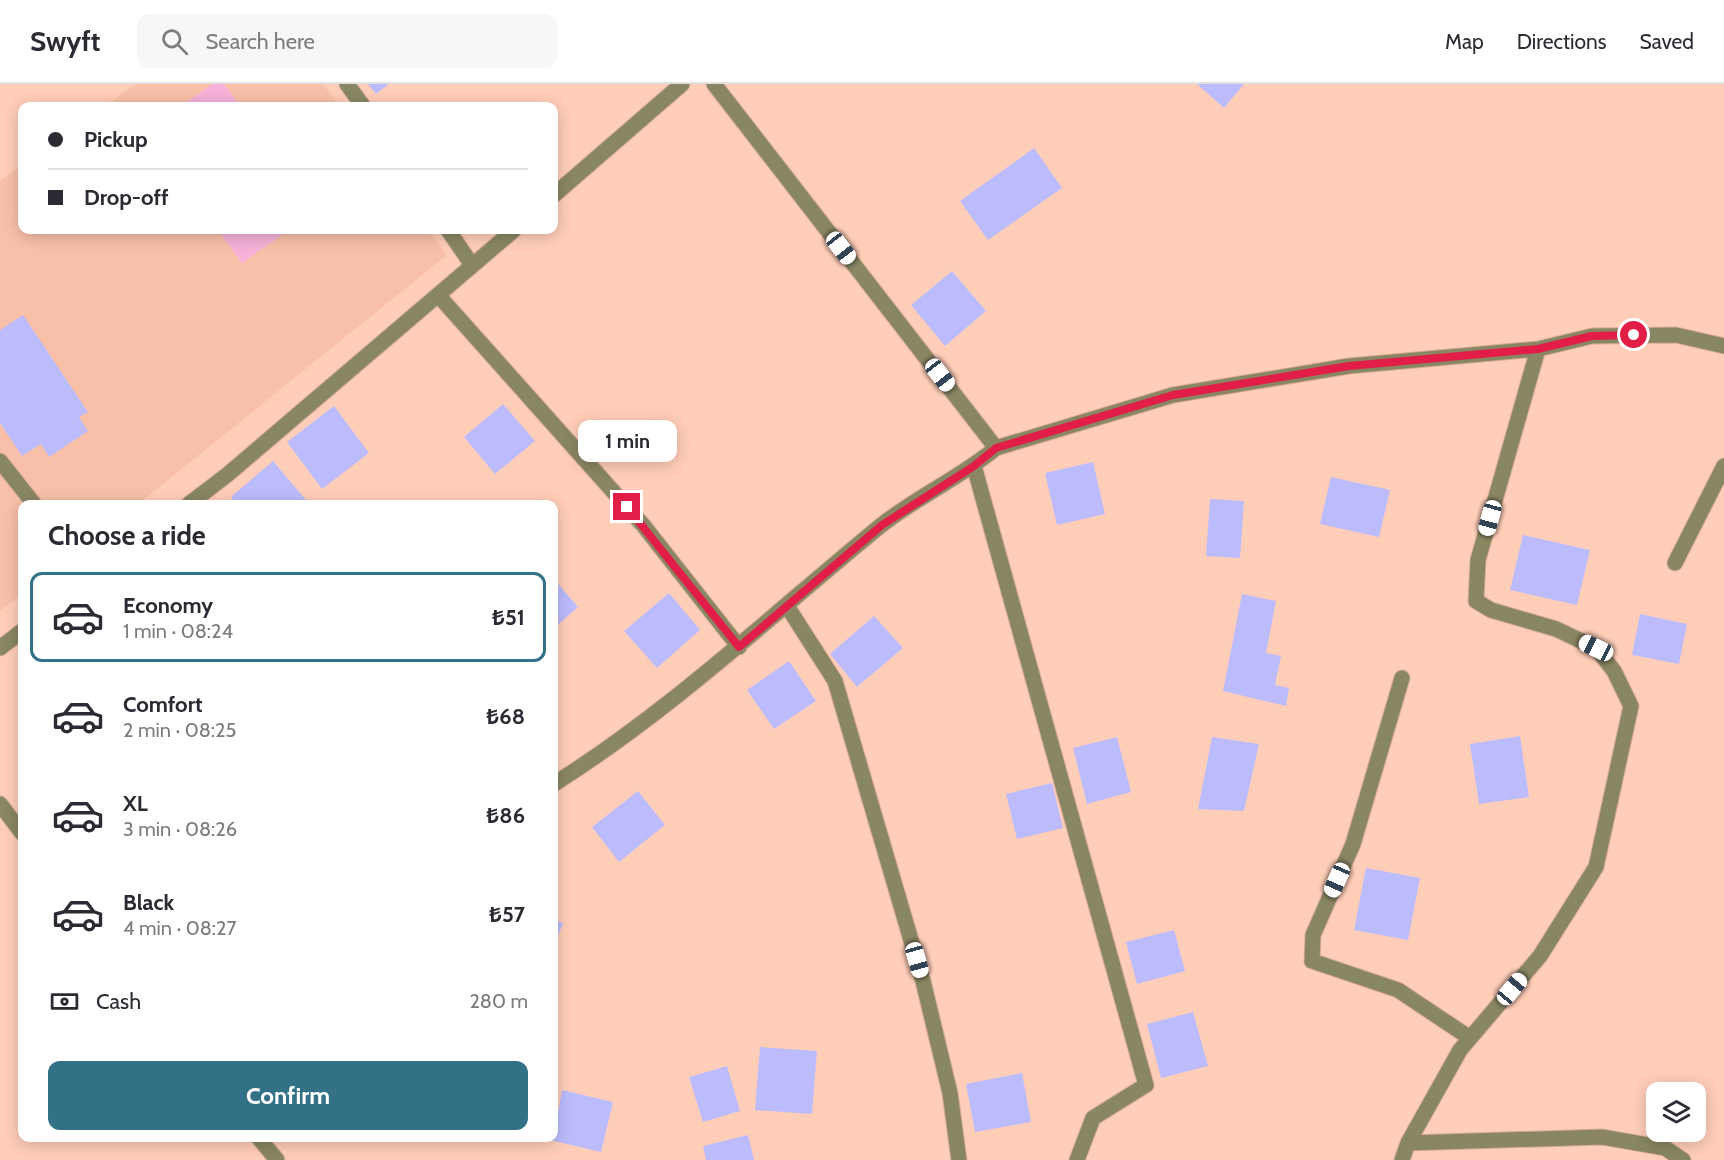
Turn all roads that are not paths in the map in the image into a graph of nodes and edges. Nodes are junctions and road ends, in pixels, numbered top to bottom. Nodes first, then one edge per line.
1 (347, 84) edge
2 (682, 84) edge
3 (714, 84) edge
4 (360, 102) edge
5 (558, 192) edge
6 (450, 234) edge
7 (509, 234) edge
8 (472, 265) junction
9 (438, 295) junction
10 (1724, 346) edge
11 (1538, 349) junction
12 (996, 448) junction
13 (0, 462) edge
14 (974, 466) junction
15 (1724, 466) edge
16 (207, 499) edge
17 (31, 500) edge
18 (1675, 563) dead end
19 (787, 606) junction
20 (18, 634) edge
21 (739, 647) junction
22 (0, 648) edge
23 (1402, 678) dead end
24 (558, 782) edge
25 (0, 804) edge
26 (18, 828) edge
27 (1470, 1038) junction
28 (262, 1142) edge
29 (1408, 1143) junction
30 (277, 1160) edge
31 (959, 1160) edge
32 (1077, 1160) edge
33 (1402, 1160) edge
34 (1683, 1160) edge

1 - 4 street
2 - 5 street
3 - 12 street
6 - 8 street
7 - 8 street
8 - 9 street
9 - 16 street
9 - 21 street
10 - 11 street
11 - 12 street
11 - 27 street
12 - 14 street
13 - 17 street
14 - 19 street
14 - 32 street
15 - 18 street
19 - 21 street
19 - 31 street
20 - 22 street
21 - 24 street
23 - 27 street
25 - 26 street
27 - 29 street
28 - 30 street
29 - 33 street
29 - 34 street

